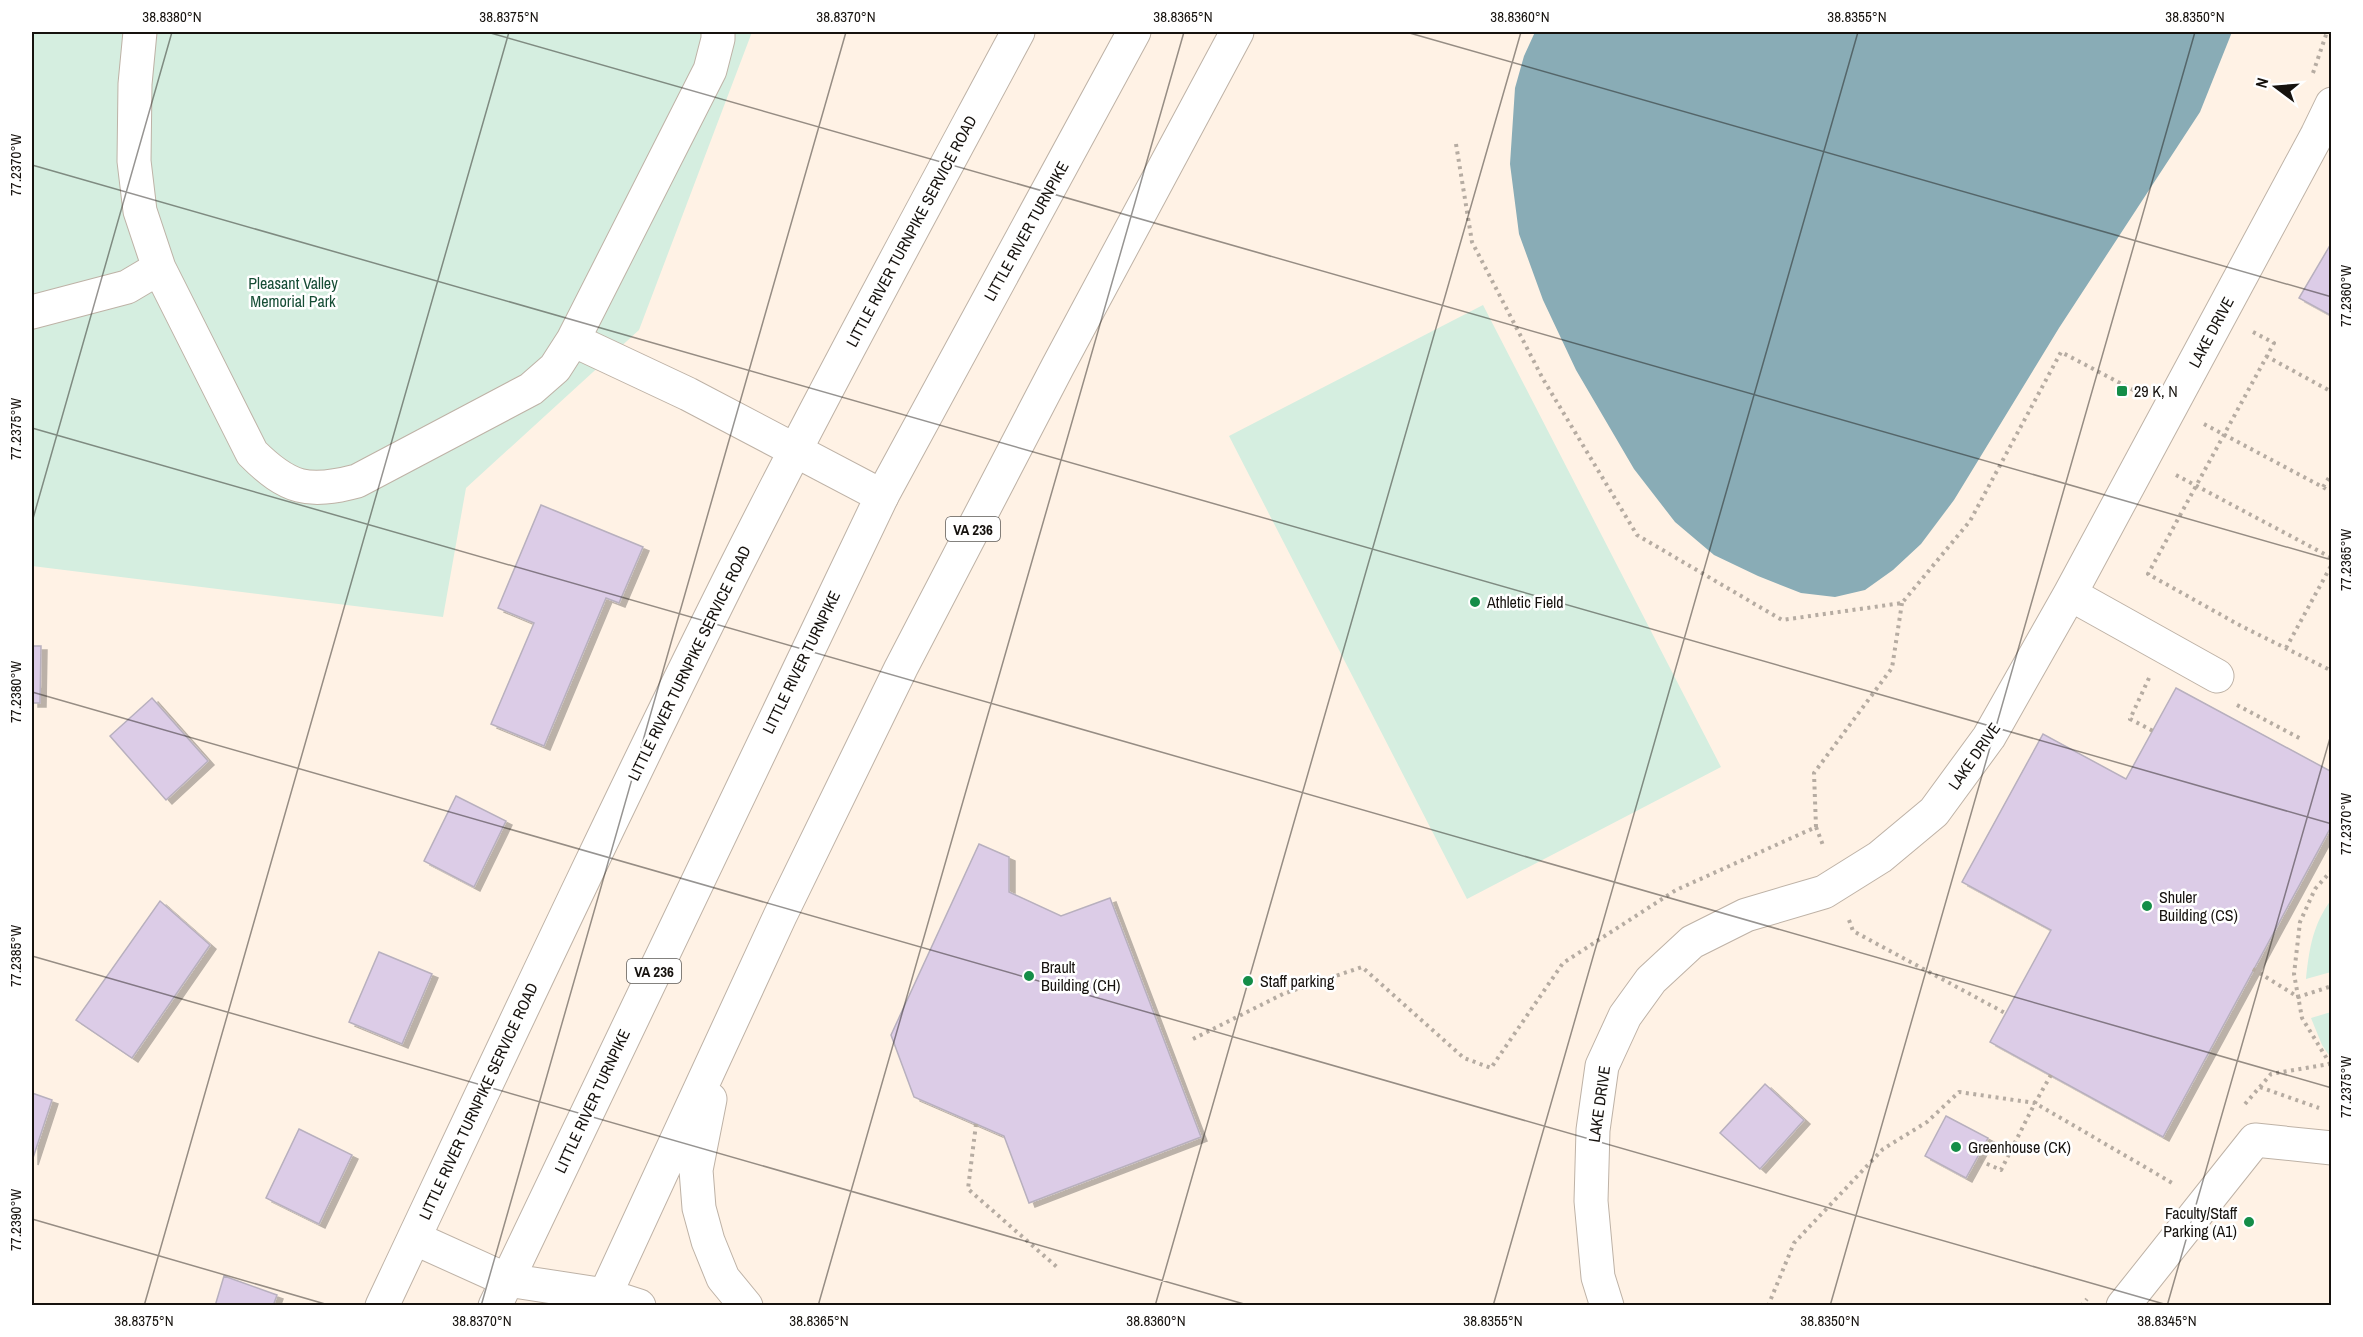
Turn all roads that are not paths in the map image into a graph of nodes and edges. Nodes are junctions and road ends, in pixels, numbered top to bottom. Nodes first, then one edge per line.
1 (140, 32) edge
2 (718, 32) edge
3 (1018, 32) edge
4 (1134, 32) edge
5 (1237, 32) edge
6 (2331, 104) edge
7 (159, 268) junction
8 (32, 312) edge
9 (573, 340) junction
10 (794, 451) junction
11 (882, 496) junction
12 (2070, 594) junction
13 (2217, 676) dead end
14 (726, 1034) junction
15 (2331, 1148) edge
16 (414, 1238) junction
17 (501, 1293) edge
18 (602, 1300) edge
19 (382, 1305) edge
20 (540, 1305) edge
21 (639, 1305) edge
22 (746, 1305) edge
23 (1607, 1305) edge
24 (2123, 1305) edge

1 - 7 main road
2 - 9 main road
3 - 10 main road, LITTLE RIVER TURNPIKE SERVICE ROAD
4 - 11 main road, LITTLE RIVER TURNPIKE / VA 236
5 - 14 main road, VA 236
6 - 12 main road, LAKE DRIVE
7 - 8 main road
7 - 9 main road
9 - 10 main road
10 - 11 main road
10 - 16 main road, LITTLE RIVER TURNPIKE SERVICE ROAD
11 - 17 main road, LITTLE RIVER TURNPIKE / VA 236
12 - 13 main road
12 - 23 main road, LAKE DRIVE
14 - 18 main road, VA 236
14 - 22 main road
15 - 24 main road
16 - 17 main road
16 - 19 main road, LITTLE RIVER TURNPIKE SERVICE ROAD
17 - 18 main road
17 - 20 main road
18 - 21 main road

